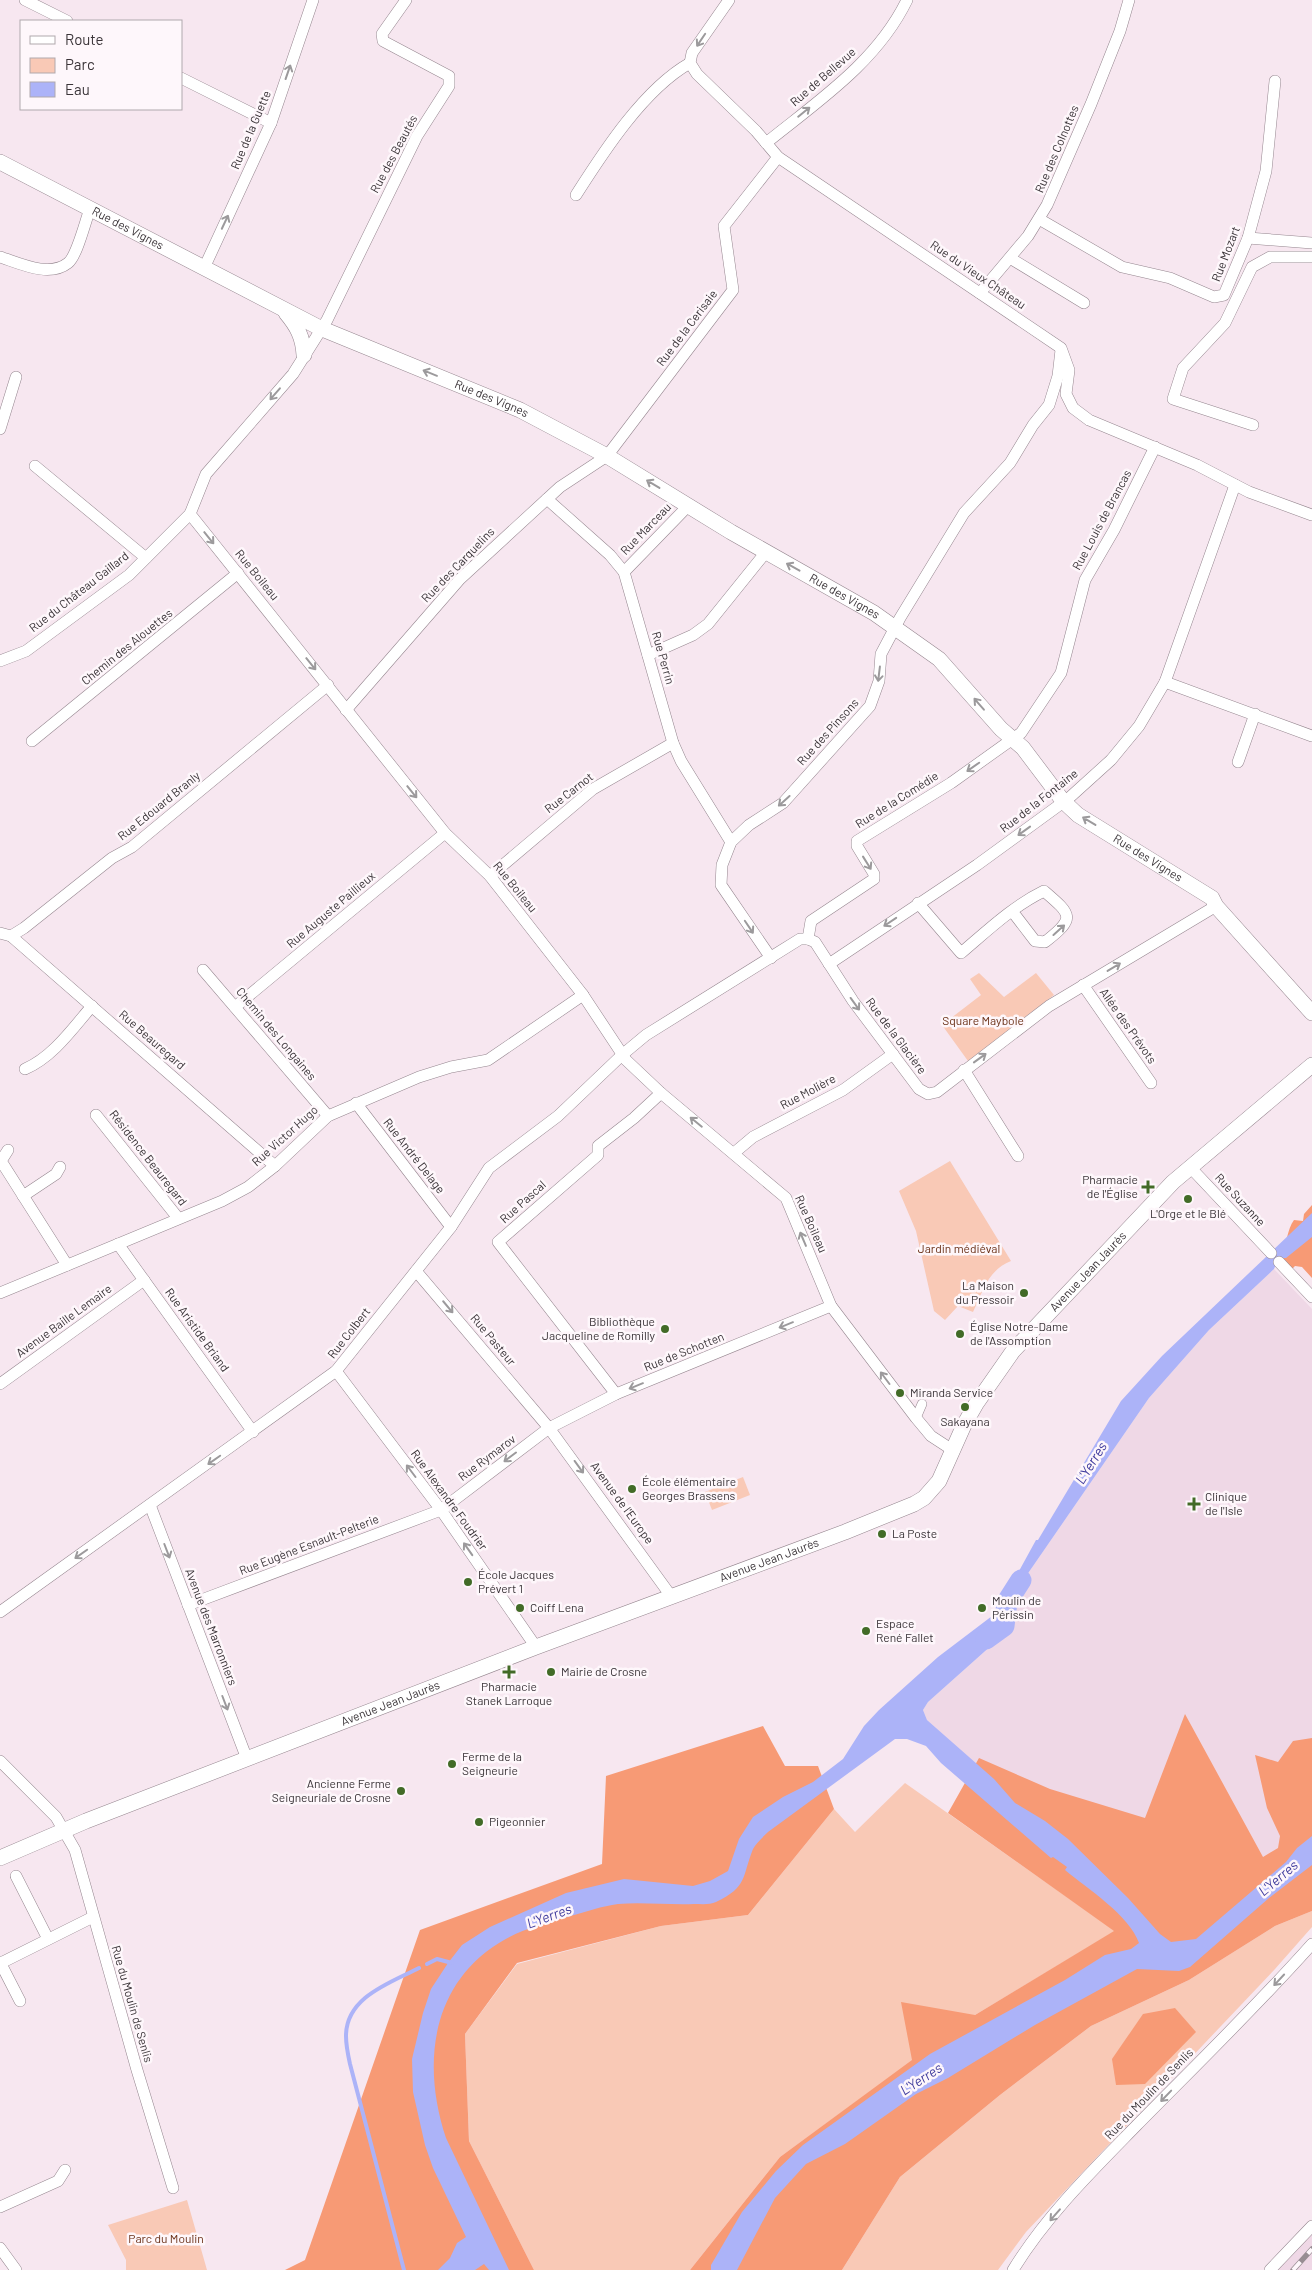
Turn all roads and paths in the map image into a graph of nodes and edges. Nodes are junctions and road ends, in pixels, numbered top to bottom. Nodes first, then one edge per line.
1 (25, 0) edge
2 (313, 0) edge
3 (406, 0) edge
4 (729, 0) edge
5 (907, 0) edge
6 (1129, 0) edge
7 (65, 20) edge
8 (690, 63) junction
9 (182, 79) edge
10 (1275, 81) dead end
11 (270, 123) junction
12 (766, 143) junction
13 (778, 157) junction
14 (0, 162) edge
15 (576, 195) dead end
16 (90, 209) junction
17 (1039, 218) junction
18 (1248, 238) junction
19 (1312, 243) edge
20 (0, 257) edge
21 (1312, 257) edge
22 (1010, 258) junction
23 (205, 266) junction
24 (980, 293) junction
25 (1084, 303) dead end
26 (282, 308) junction
27 (320, 328) junction
28 (1061, 348) junction
29 (304, 355) junction
30 (16, 377) dead end
31 (1253, 425) dead end
32 (0, 429) edge
33 (1155, 447) junction
34 (606, 456) junction
35 (35, 466) dead end
36 (1235, 485) junction
37 (547, 499) junction
38 (688, 506) junction
39 (190, 514) junction
40 (1312, 516) edge
41 (766, 552) junction
42 (146, 558) junction
43 (624, 572) junction
44 (238, 573) junction
45 (895, 628) junction
46 (648, 656) junction
47 (0, 661) edge
48 (1165, 682) junction
49 (328, 685) junction
50 (346, 710) junction
51 (1255, 714) junction
52 (1312, 736) edge
53 (1013, 739) junction
54 (32, 741) dead end
55 (673, 743) junction
56 (1238, 762) dead end
57 (1063, 801) junction
58 (445, 833) junction
59 (731, 842) junction
60 (490, 876) junction
61 (918, 903) junction
62 (1216, 906) junction
63 (1012, 910) junction
64 (5, 934) edge
65 (808, 939) junction
66 (770, 958) junction
67 (828, 964) junction
68 (203, 970) dead end
69 (1083, 985) junction
70 (583, 995) junction
71 (92, 1006) junction
72 (235, 1007) junction
73 (1312, 1013) edge
74 (893, 1054) junction
75 (622, 1055) junction
76 (1312, 1065) edge
77 (25, 1069) dead end
78 (964, 1070) junction
79 (1151, 1083) dead end
80 (661, 1093) junction
81 (356, 1103) junction
82 (96, 1115) dead end
83 (328, 1116) junction
84 (8, 1150) dead end
85 (734, 1153) junction
86 (1018, 1156) dead end
87 (275, 1166) junction
88 (60, 1167) dead end
89 (1190, 1167) junction
90 (23, 1196) junction
91 (178, 1218) junction
92 (451, 1227) junction
93 (118, 1244) junction
94 (1271, 1253) dead end
95 (1279, 1262) dead end
96 (67, 1265) junction
97 (416, 1271) junction
98 (144, 1280) junction
99 (0, 1293) edge
100 (1312, 1297) edge
101 (831, 1306) junction
102 (336, 1371) junction
103 (0, 1384) edge
104 (616, 1394) junction
105 (922, 1404) dead end
106 (916, 1418) junction
107 (549, 1428) junction
108 (253, 1432) junction
109 (954, 1451) junction
110 (150, 1505) junction
111 (441, 1510) junction
112 (671, 1596) junction
113 (188, 1605) junction
114 (0, 1612) edge
115 (536, 1647) junction
116 (247, 1759) junction
117 (0, 1761) edge
118 (64, 1830) junction
119 (0, 1858) edge
120 (16, 1876) dead end
121 (93, 1916) junction
122 (48, 1940) junction
123 (1312, 1944) edge
124 (0, 1963) edge
125 (20, 2001) dead end
126 (65, 2170) dead end
127 (173, 2188) dead end
128 (0, 2207) edge
129 (1312, 2226) edge
130 (0, 2248) edge
131 (16, 2270) edge
132 (1014, 2270) edge
133 (1270, 2270) edge

1 - 7 street
11 -> 2 street, Rue de la Guette
3 - 27 street, Rue des Beautés
4 -> 8 street
12 -> 5 street, Rue de Bellevue
6 - 17 street, Rue des Colnottes
8 - 12 street, Rue du Vieux Château
8 - 15 street
9 - 11 street
10 - 18 street, Rue Mozart
23 -> 11 street, Rue de la Guette
12 - 13 street, Rue du Vieux Château
13 - 24 street, Rue du Vieux Château
13 - 34 street, Rue de la Cerisaie
14 - 16 street, Rue des Vignes
16 - 20 street
16 - 23 street, Rue des Vignes
17 - 18 street, Rue Mozart
17 - 22 street, Rue des Colnottes
18 - 19 street
21 - 31 street
22 - 24 street, Rue des Colnottes
22 - 25 street
23 - 26 street, Rue des Vignes
24 - 28 street, Rue du Vieux Château
26 - 27 street, Rue des Vignes
26 - 29 street, Rue des Vignes
27 - 29 street
34 -> 27 street, Rue des Vignes
28 - 33 street
28 - 45 street, Rue des Pinsons
29 -> 39 street
30 - 32 street
33 - 36 street
33 - 53 street, Rue Louis de Brancas
34 - 37 street, Rue des Carquelins
38 -> 34 street, Rue des Vignes
35 - 42 street
36 - 40 street
36 - 48 street, Rue de la Fontaine
37 - 43 street, Rue Perrin
37 - 50 street, Rue des Carquelins
38 - 41 street, Rue des Vignes
38 - 43 street, Rue Marceau
39 - 42 street, Rue du Château Gaillard
39 -> 44 street, Rue Boileau
45 -> 41 street, Rue des Vignes
41 - 46 street
42 - 47 street, Rue du Château Gaillard
43 - 46 street, Rue Perrin
44 -> 49 street, Rue Boileau
44 - 54 street, Chemin des Alouettes
53 -> 45 street, Rue des Vignes
45 -> 59 street, Rue des Pinsons
46 - 55 street, Rue Perrin
48 - 51 street
48 - 57 street, Rue de la Fontaine
49 - 50 street, Rue Boileau
49 - 64 street, Rue Edouard Branly
50 -> 58 street, Rue Boileau
51 - 52 street
51 - 56 street
53 - 57 street, Rue des Vignes
53 -> 65 street, Rue de la Comédie
55 - 59 street, Rue Perrin
55 - 60 street, Rue Carnot
57 -> 61 street, Rue de la Fontaine
62 -> 57 street, Rue des Vignes
58 - 60 street, Rue Boileau
58 - 72 street, Rue Auguste Paillieux
59 -> 66 street, Rue des Pinsons
60 - 70 street, Rue Boileau
61 - 63 street
61 -> 67 street, Rue de la Fontaine
69 -> 62 street, Rue de la Glacière
62 - 73 street, Rue des Vignes
63 -> 63 street
64 - 71 street, Rue Beauregard
65 - 66 street
65 - 67 street, Rue de la Glacière
66 - 75 street
67 -> 74 street, Rue de la Glacière
68 - 72 street, Chemin des Longaines
78 -> 69 street, Rue de la Glacière
69 - 79 street, Allée des Prévots
70 - 75 street, Rue Boileau
70 - 81 street, Rue Victor Hugo
71 - 77 street
71 - 87 street, Rue Beauregard
72 - 83 street, Chemin des Longaines
74 - 78 street, Rue de la Glacière
74 - 85 street, Rue Molière
75 - 80 street, Rue Boileau
75 - 92 street, Rue Colbert
76 - 89 street, Avenue Jean Jaurès
78 - 86 street
85 -> 80 street, Rue Boileau
80 - 104 street, Rue Pascal
81 - 83 street, Rue Victor Hugo
81 - 92 street, Rue André Delage
82 - 91 street, Résidence Beauregard
83 - 87 street, Rue Victor Hugo
84 - 90 street
101 -> 85 street, Rue Boileau
87 - 91 street, Rue Victor Hugo
88 - 90 street
89 - 94 street, Rue Suzanne
89 - 109 street, Avenue Jean Jaurès
90 - 96 street
91 - 93 street, Rue Victor Hugo
92 - 97 street, Rue Colbert
93 - 96 street, Rue Victor Hugo
93 - 98 street, Rue Aristide Briand
95 - 100 street
96 - 99 street, Rue Victor Hugo
97 - 102 street, Rue Colbert
97 -> 107 street, Rue Pasteur
98 - 103 street, Avenue Baille Lemaire
98 - 108 street, Rue Aristide Briand
101 -> 104 street, Rue de Schotten
106 -> 101 street, Rue Boileau
102 - 108 street, Rue Colbert
111 -> 102 street, Rue Alexandre Foudrier
104 - 107 street, Rue de Schotten
105 - 106 street
106 - 109 street, Rue Boileau
107 -> 111 street, Rue Rymarov
107 -> 112 street, Avenue de l'Europe
108 -> 110 street, Rue Colbert
109 - 112 street, Avenue Jean Jaurès
110 -> 113 street, Avenue des Marronniers
110 -> 114 street, Rue Colbert
111 - 113 street, Rue Eugène Esnault-Pelterie
115 -> 111 street, Rue Alexandre Foudrier
112 - 115 street, Avenue Jean Jaurès
113 -> 116 street, Avenue des Marronniers
115 - 116 street, Avenue Jean Jaurès
116 - 118 street, Avenue Jean Jaurès
117 - 118 street, Rue du Moulin de Senlis
118 - 119 street, Avenue Jean Jaurès
118 - 121 street, Rue du Moulin de Senlis
120 - 122 street
121 - 122 street
121 - 127 street, Rue du Moulin de Senlis
122 - 124 street
123 -> 132 street, Rue du Moulin de Senlis
124 - 125 street
126 - 128 street
129 - 133 street
130 - 131 street

